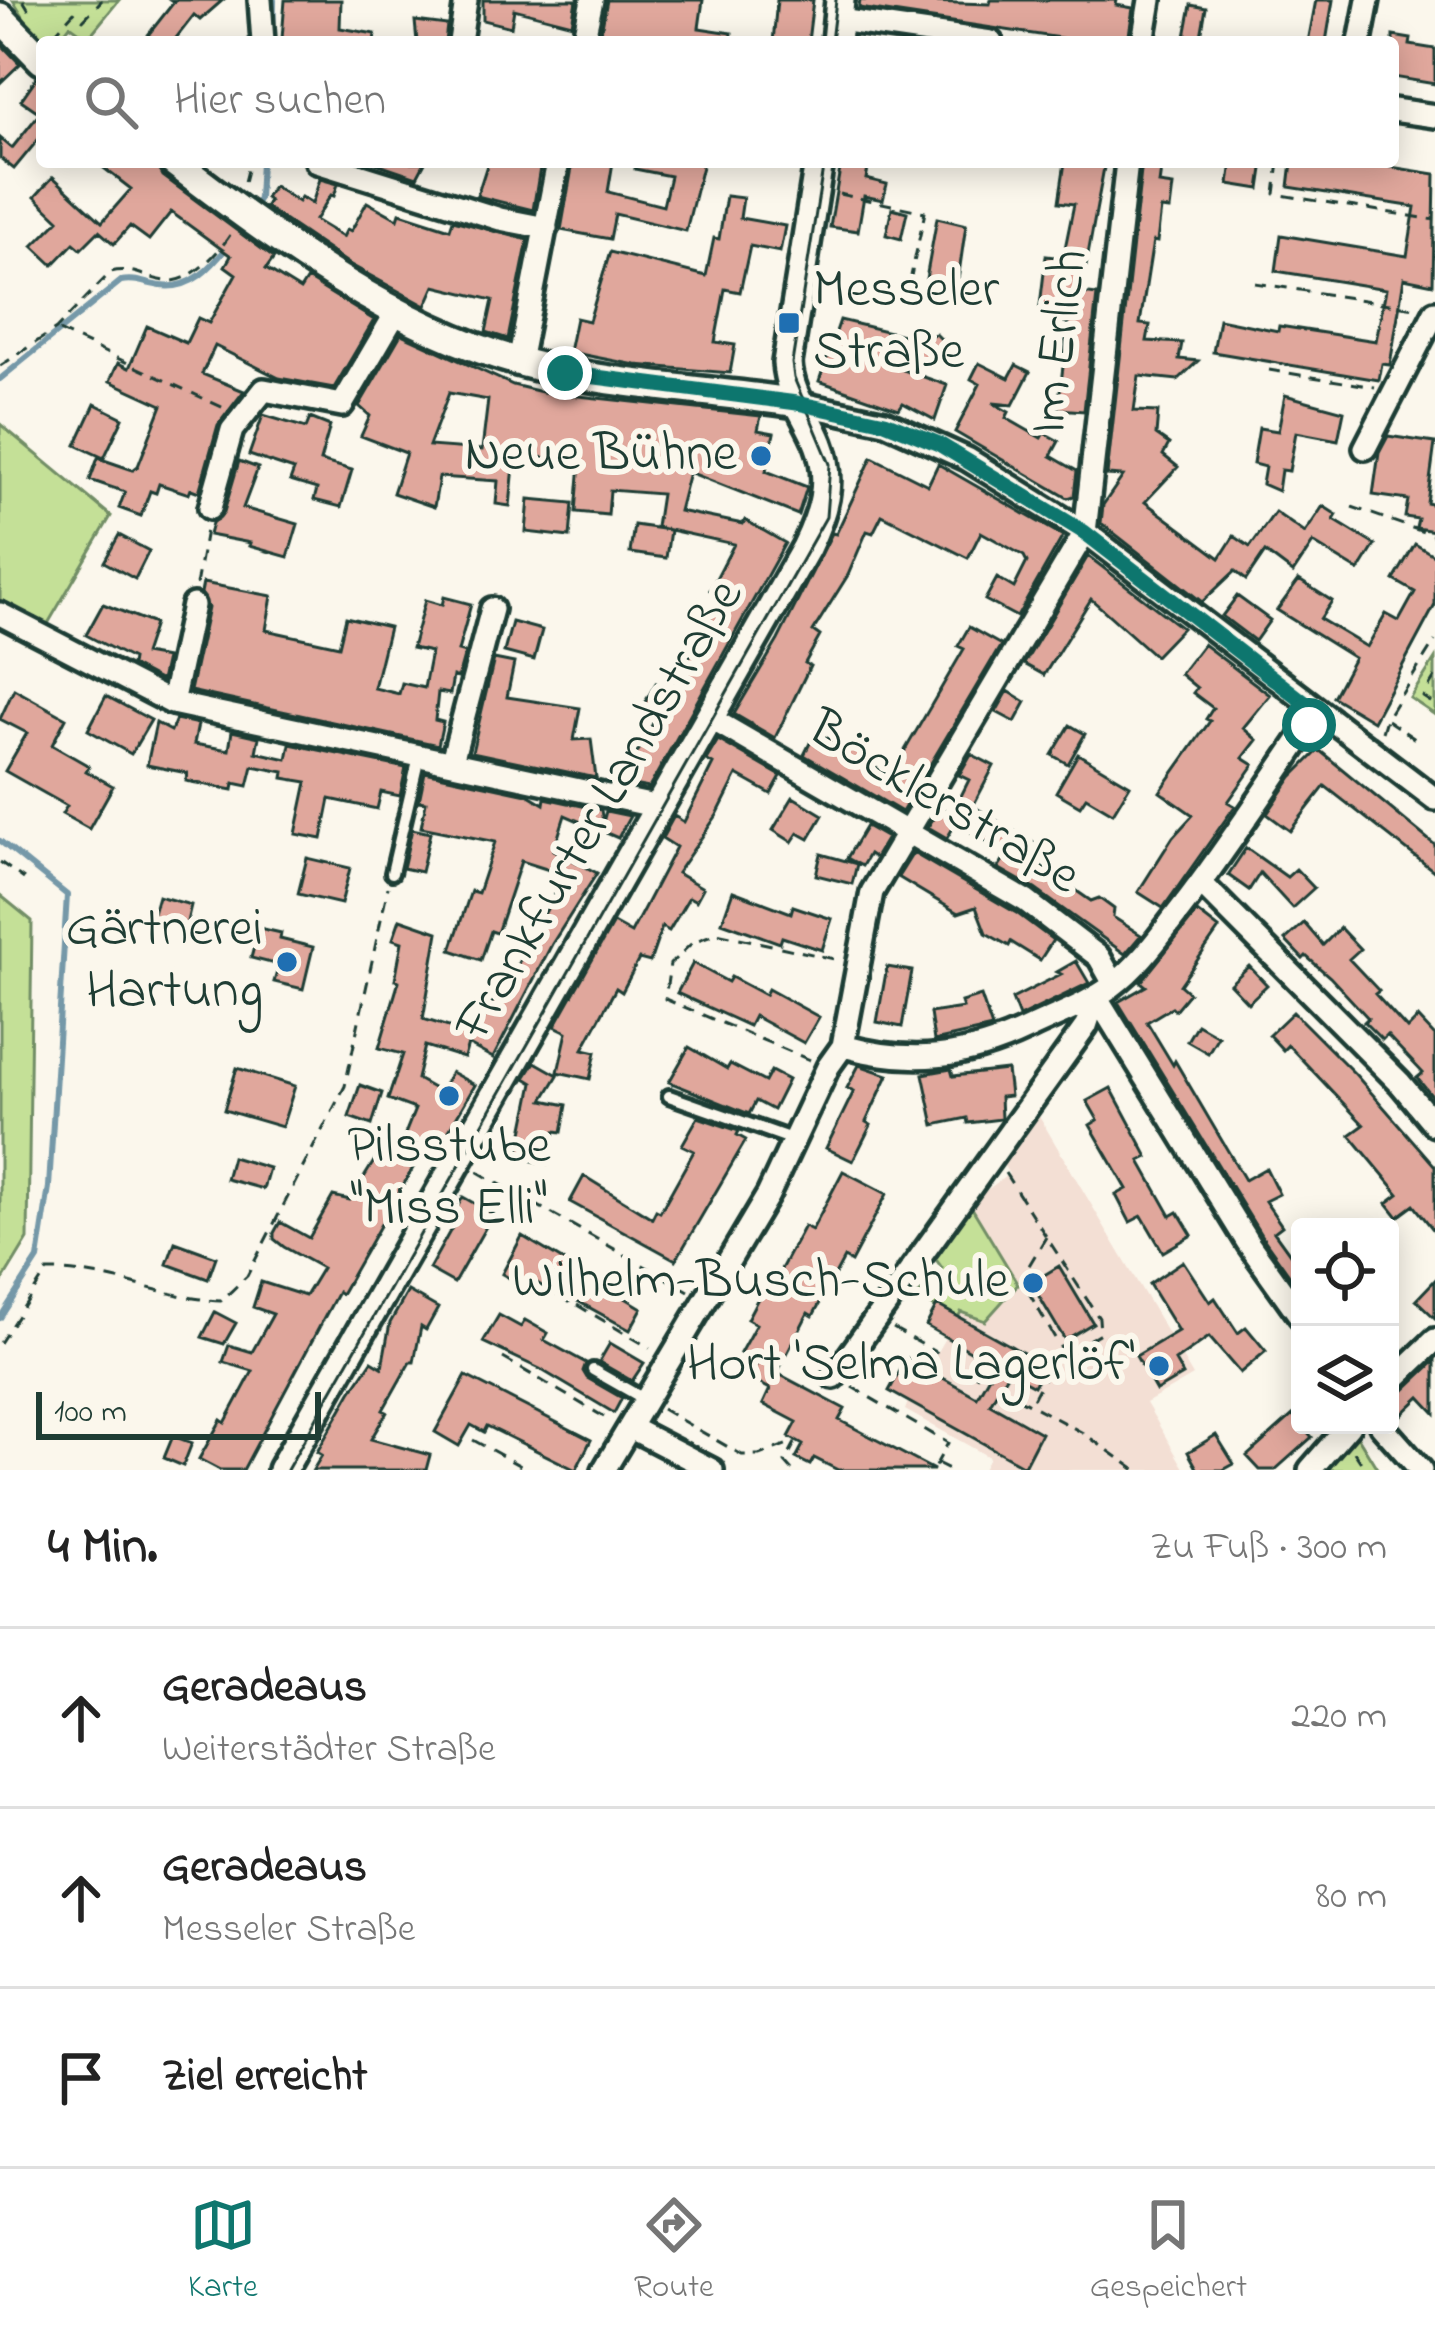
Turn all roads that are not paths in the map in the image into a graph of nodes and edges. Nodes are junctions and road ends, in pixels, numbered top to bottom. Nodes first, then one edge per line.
1 (260, 0) edge
2 (466, 0) edge
3 (592, 0) edge
4 (1150, 0) edge
5 (1368, 0) edge
6 (0, 17) edge
7 (838, 21) edge
8 (263, 36) edge
9 (461, 36) edge
10 (584, 36) edge
11 (947, 36) edge
12 (1144, 36) edge
13 (1361, 36) edge
14 (36, 54) edge
15 (1399, 111) edge
16 (1435, 116) edge
17 (336, 168) edge
18 (557, 168) edge
19 (1126, 168) edge
20 (207, 172) edge
21 (816, 176) edge
22 (546, 227) junction
23 (1424, 310) edge
24 (397, 311) junction
25 (519, 362) junction
26 (797, 403) junction
27 (1364, 448) dead end
28 (209, 508) road end
29 (1084, 532) junction
30 (193, 605) road end
31 (491, 609) dead end
32 (0, 614) edge
33 (172, 703) junction
34 (1318, 713) junction
35 (710, 718) junction
36 (420, 754) junction
37 (452, 761) junction
38 (1435, 799) edge
39 (659, 807) junction
40 (908, 831) junction
41 (392, 873) road end
42 (1201, 883) junction
43 (1105, 990) junction
44 (843, 1046) junction
45 (669, 1096) dead end
46 (1435, 1125) edge
47 (794, 1140) junction
48 (1291, 1303) edge
49 (1435, 1340) edge
50 (593, 1370) dead end
51 (1399, 1374) edge
52 (834, 1377) road end
53 (647, 1401) junction
54 (630, 1429) junction
55 (1341, 1434) edge
56 (1389, 1434) edge
57 (282, 1470) edge
58 (604, 1470) edge
59 (712, 1470) edge
60 (1310, 1470) edge
61 (1421, 1470) edge

1 - 8 street
2 - 9 street
3 - 10 street
4 - 12 street
5 - 13 street
6 - 14 street
7 - 11 street
15 - 16 street
17 - 22 street
18 - 22 street
19 - 29 street, Im Erlich
20 - 24 street
21 - 26 street, Frankfurter Landstraße
22 - 25 street
23 - 27 street
24 - 25 street
24 - 28 street
25 - 26 street
26 - 29 street
26 - 35 street, Frankfurter Landstraße
29 - 34 street
29 - 40 street
30 - 33 street
31 - 37 street
32 - 33 street
33 - 36 street
34 - 38 street
34 - 42 street
35 - 39 street, Frankfurter Landstraße
35 - 40 street, Böcklerstraße
36 - 37 street
36 - 41 lane
37 - 39 street
39 - 57 street, Frankfurter Landstraße
40 - 43 street, Böcklerstraße
40 - 44 street
42 - 43 street
42 - 46 street
43 - 44 street
43 - 48 street, Böcklerstraße
43 - 52 street
44 - 47 street
45 - 47 lane
47 - 53 street
49 - 51 street
50 - 53 lane
53 - 54 street
54 - 58 street
54 - 59 street
55 - 60 street
56 - 61 street

